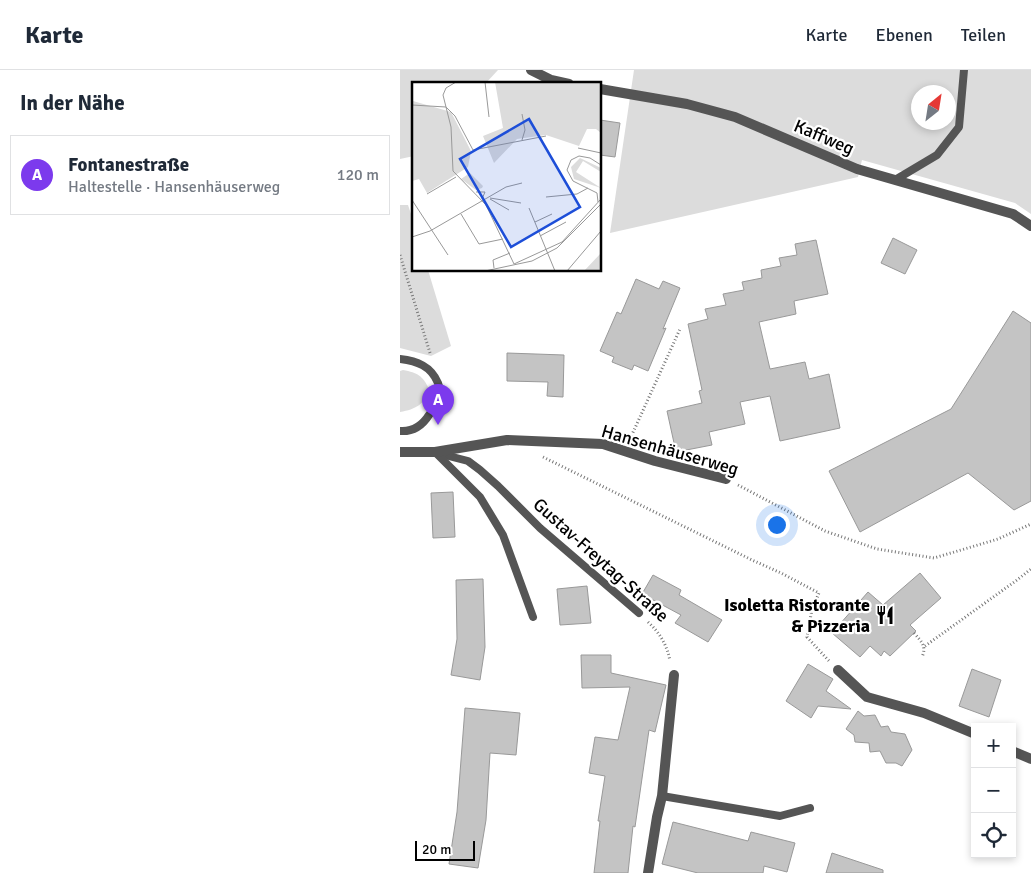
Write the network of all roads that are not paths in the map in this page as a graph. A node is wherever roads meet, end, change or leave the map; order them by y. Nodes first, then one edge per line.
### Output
1 (531, 70) edge
2 (964, 70) edge
3 (560, 82) edge
4 (601, 89) edge
5 (895, 180) junction
6 (1031, 226) edge
7 (400, 359) edge
8 (400, 431) edge
9 (400, 452) edge
10 (435, 452) junction
11 (726, 478) road end
12 (639, 613) road end
13 (533, 617) dead end
14 (838, 670) road end
15 (674, 675) road end
16 (971, 732) edge
17 (1016, 753) edge
18 (1031, 759) edge
19 (662, 796) junction
20 (810, 808) dead end
21 (648, 873) edge

1 - 3 street
2 - 5 lane
4 - 5 street, Kaffweg
5 - 6 street, Kaffweg
7 - 8 lane
9 - 10 street, Hansenhäuserweg
10 - 11 street, Hansenhäuserweg
10 - 12 lane, Gustav-Freytag-Straße
10 - 13 lane
14 - 16 street
15 - 19 street
17 - 18 street
19 - 20 lane
19 - 21 street

